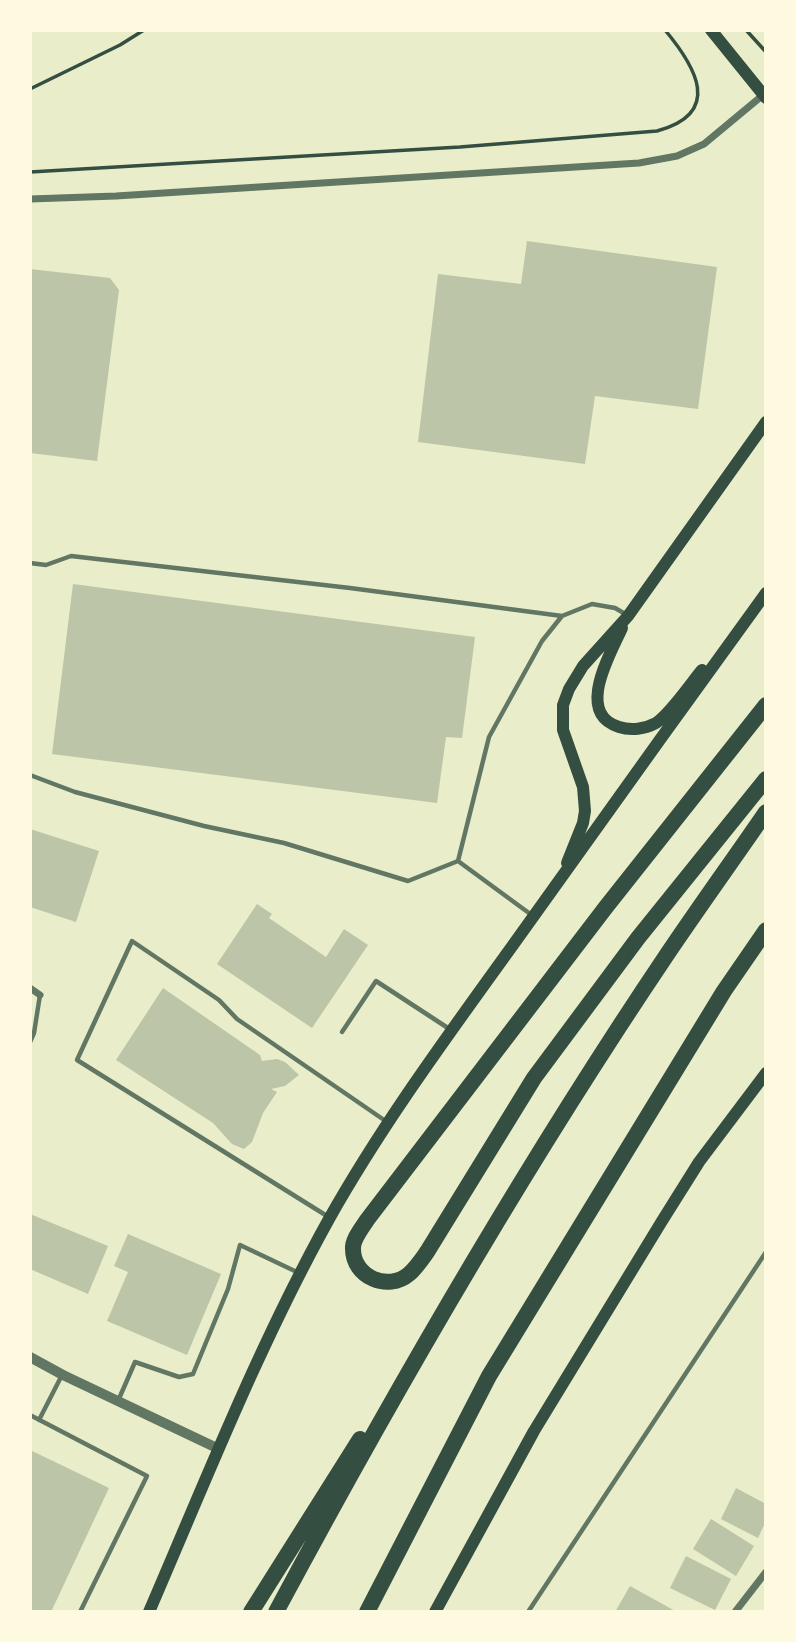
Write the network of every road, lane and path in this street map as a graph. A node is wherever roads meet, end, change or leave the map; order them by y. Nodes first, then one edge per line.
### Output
1 (144, 30) edge
2 (664, 30) edge
3 (711, 30) edge
4 (746, 30) edge
5 (766, 52) edge
6 (30, 89) edge
7 (765, 97) edge
8 (30, 172) edge
9 (30, 199) edge
10 (766, 422) edge
11 (30, 563) edge
12 (763, 598) edge
13 (562, 616) junction
14 (628, 616) junction
15 (766, 705) edge
16 (30, 775) edge
17 (766, 779) edge
18 (766, 812) edge
19 (458, 861) junction
20 (558, 882) junction
21 (534, 916) junction
22 (766, 930) edge
23 (30, 988) edge
24 (40, 995) joint
25 (452, 1031) junction
26 (342, 1032) dead end
27 (30, 1042) edge
28 (766, 1073) edge
29 (388, 1122) junction
30 (330, 1218) junction
31 (766, 1252) edge
32 (300, 1273) junction
33 (433, 1329) junction
34 (30, 1357) edge
35 (62, 1375) junction
36 (118, 1402) junction
37 (30, 1415) edge
38 (39, 1420) junction
39 (219, 1448) junction
40 (766, 1572) edge
41 (80, 1612) edge
42 (149, 1612) edge
43 (251, 1612) edge
44 (276, 1612) edge
45 (367, 1612) edge
46 (435, 1612) edge
47 (528, 1612) edge
48 (735, 1612) edge

1 - 6 path
2 - 8 path
3 - 7 main road
4 - 5 path
7 - 9 street
10 - 14 main road
11 - 13 lane
12 - 14 main road
12 - 20 main road
13 - 14 lane
13 - 19 lane
14 - 20 main road
15 - 17 highway
16 - 19 lane
18 - 33 highway
19 - 21 lane
20 - 21 main road
21 - 25 main road
22 - 45 highway
23 - 24 street
24 - 27 lane
25 - 26 lane
25 - 29 main road
28 - 46 main road
29 - 30 main road
29 - 30 lane
30 - 32 main road
31 - 47 lane
32 - 36 lane
32 - 39 main road
33 - 43 highway
33 - 44 highway
34 - 35 street
35 - 36 street
35 - 38 lane
36 - 39 street
37 - 38 lane
38 - 41 lane
39 - 42 main road
40 - 48 street

